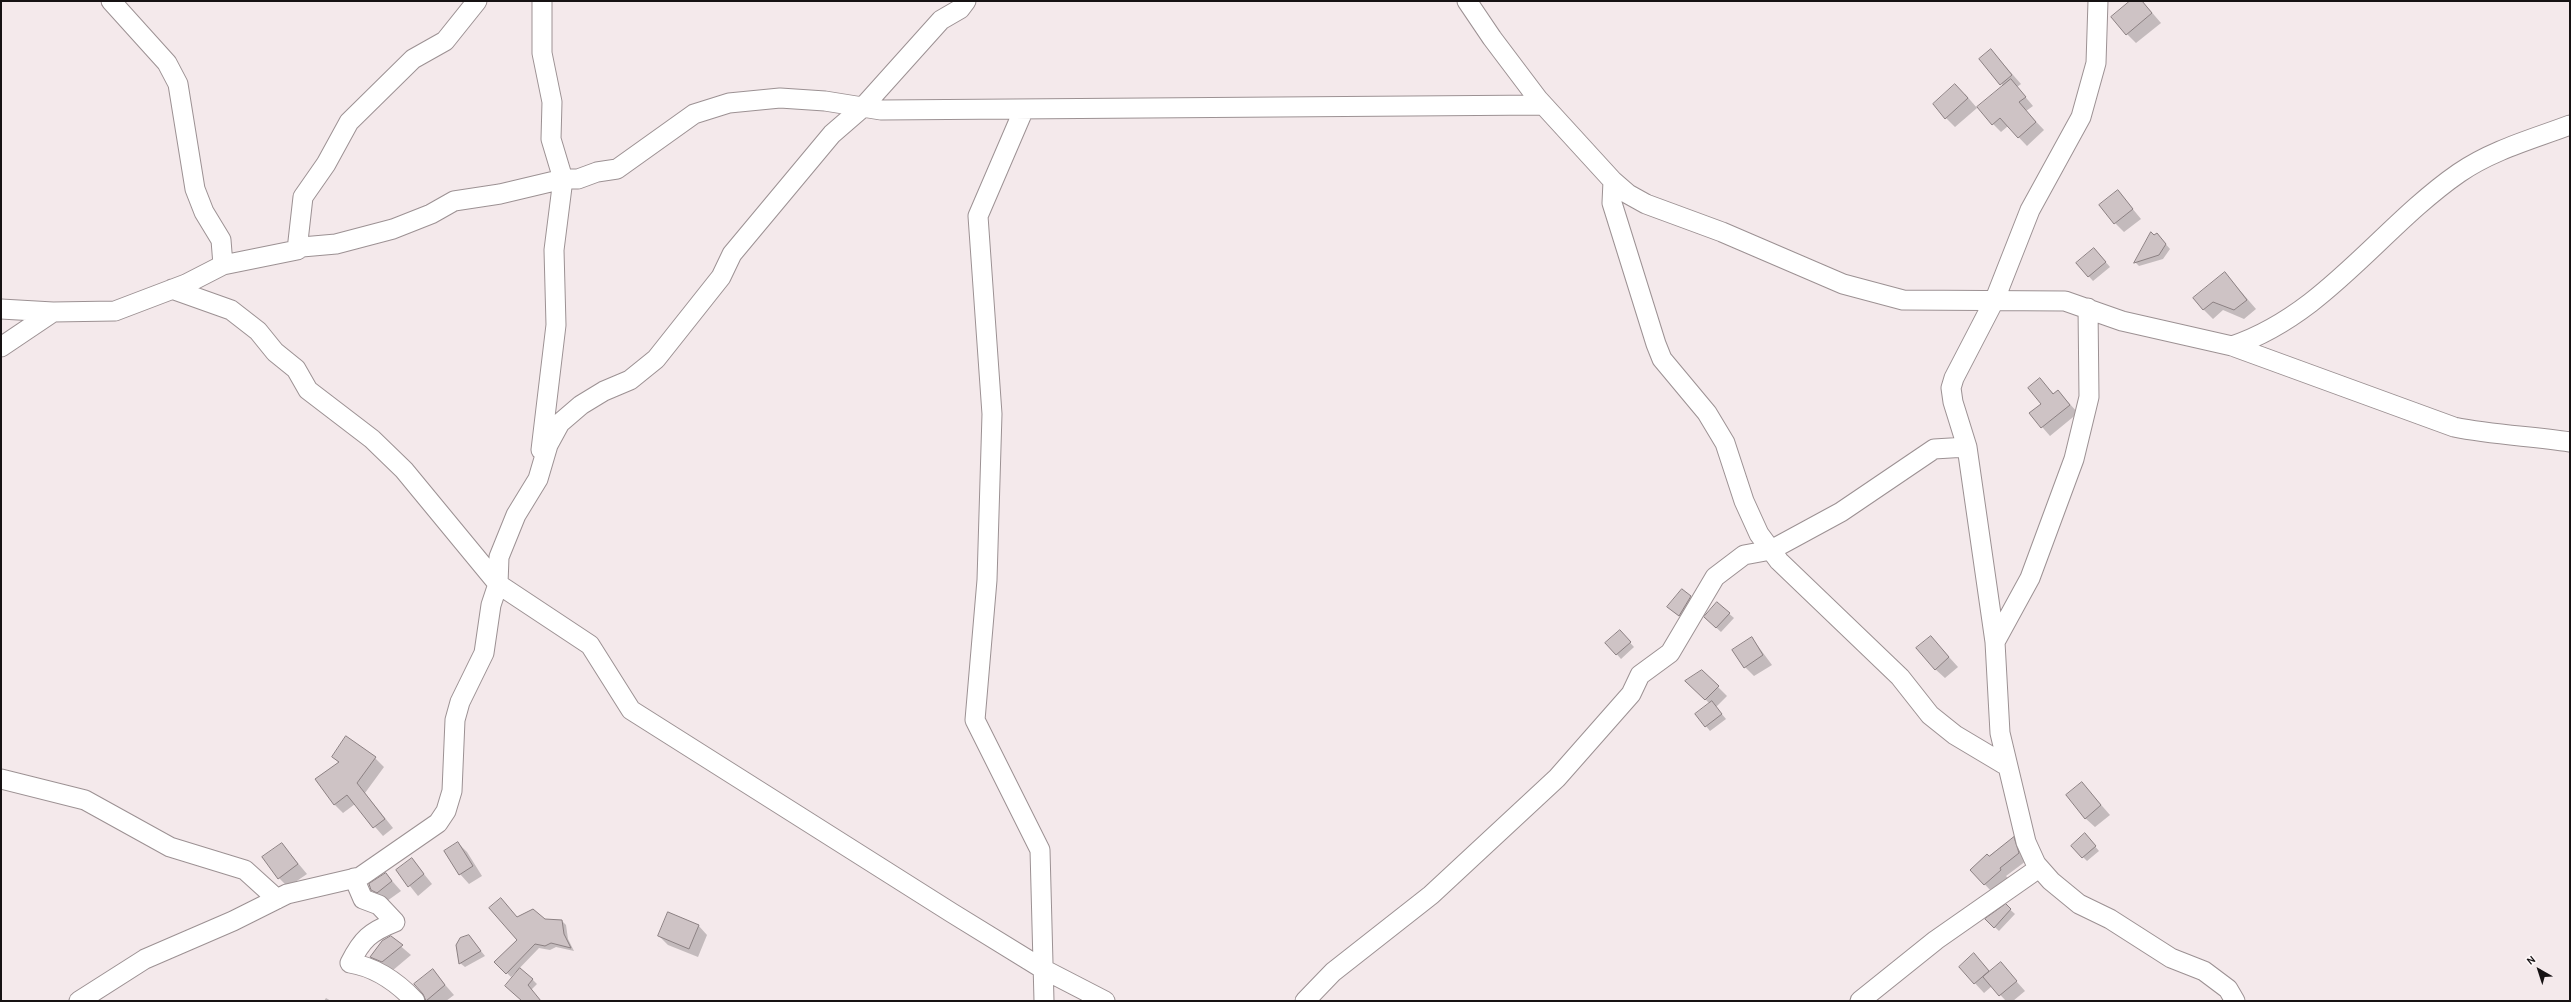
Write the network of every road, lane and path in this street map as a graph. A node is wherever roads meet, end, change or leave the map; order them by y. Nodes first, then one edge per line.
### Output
1 (111, 1) edge
2 (477, 1) edge
3 (542, 1) edge
4 (966, 1) edge
5 (1468, 1) edge
6 (2098, 1) edge
7 (1543, 105) junction
8 (862, 108) junction
9 (1024, 109) junction
10 (2570, 125) edge
11 (563, 179) junction
12 (1613, 181) junction
13 (297, 250) junction
14 (223, 265) junction
15 (172, 289) junction
16 (1995, 299) junction
17 (1, 308) edge
18 (2088, 308) junction
19 (53, 312) junction
20 (2232, 346) junction
21 (1, 347) edge
22 (2570, 442) edge
23 (1967, 447) junction
24 (538, 479) junction
25 (1771, 550) junction
26 (498, 584) junction
27 (1995, 642) junction
28 (2007, 766) junction
29 (1, 779) edge
30 (2039, 868) junction
31 (354, 878) junction
32 (277, 899) junction
33 (1043, 969) junction
34 (79, 1001) edge
35 (415, 1001) edge
36 (1044, 1001) edge
37 (1105, 1001) edge
38 (1304, 1001) edge
39 (1860, 1001) edge
40 (2235, 1001) edge

1 - 14 street
2 - 13 street
3 - 11 street
4 - 8 street
5 - 7 street
6 - 16 street
7 - 9 street
7 - 12 street
8 - 9 street
8 - 11 street
8 - 24 street
9 - 33 street
10 - 20 street
11 - 13 street
11 - 24 street
12 - 16 street
12 - 25 street
13 - 14 street
14 - 15 street
15 - 19 street
15 - 26 street
16 - 18 street
16 - 23 street
17 - 19 street
18 - 20 street
18 - 27 street
19 - 21 street
20 - 22 street
23 - 25 street
23 - 27 street
24 - 26 street
25 - 28 street
25 - 38 street
26 - 31 street
26 - 33 street
27 - 28 street
28 - 30 street
29 - 32 street
30 - 39 street
30 - 40 street
31 - 32 street
31 - 35 street
32 - 34 street
33 - 36 street
33 - 37 street

